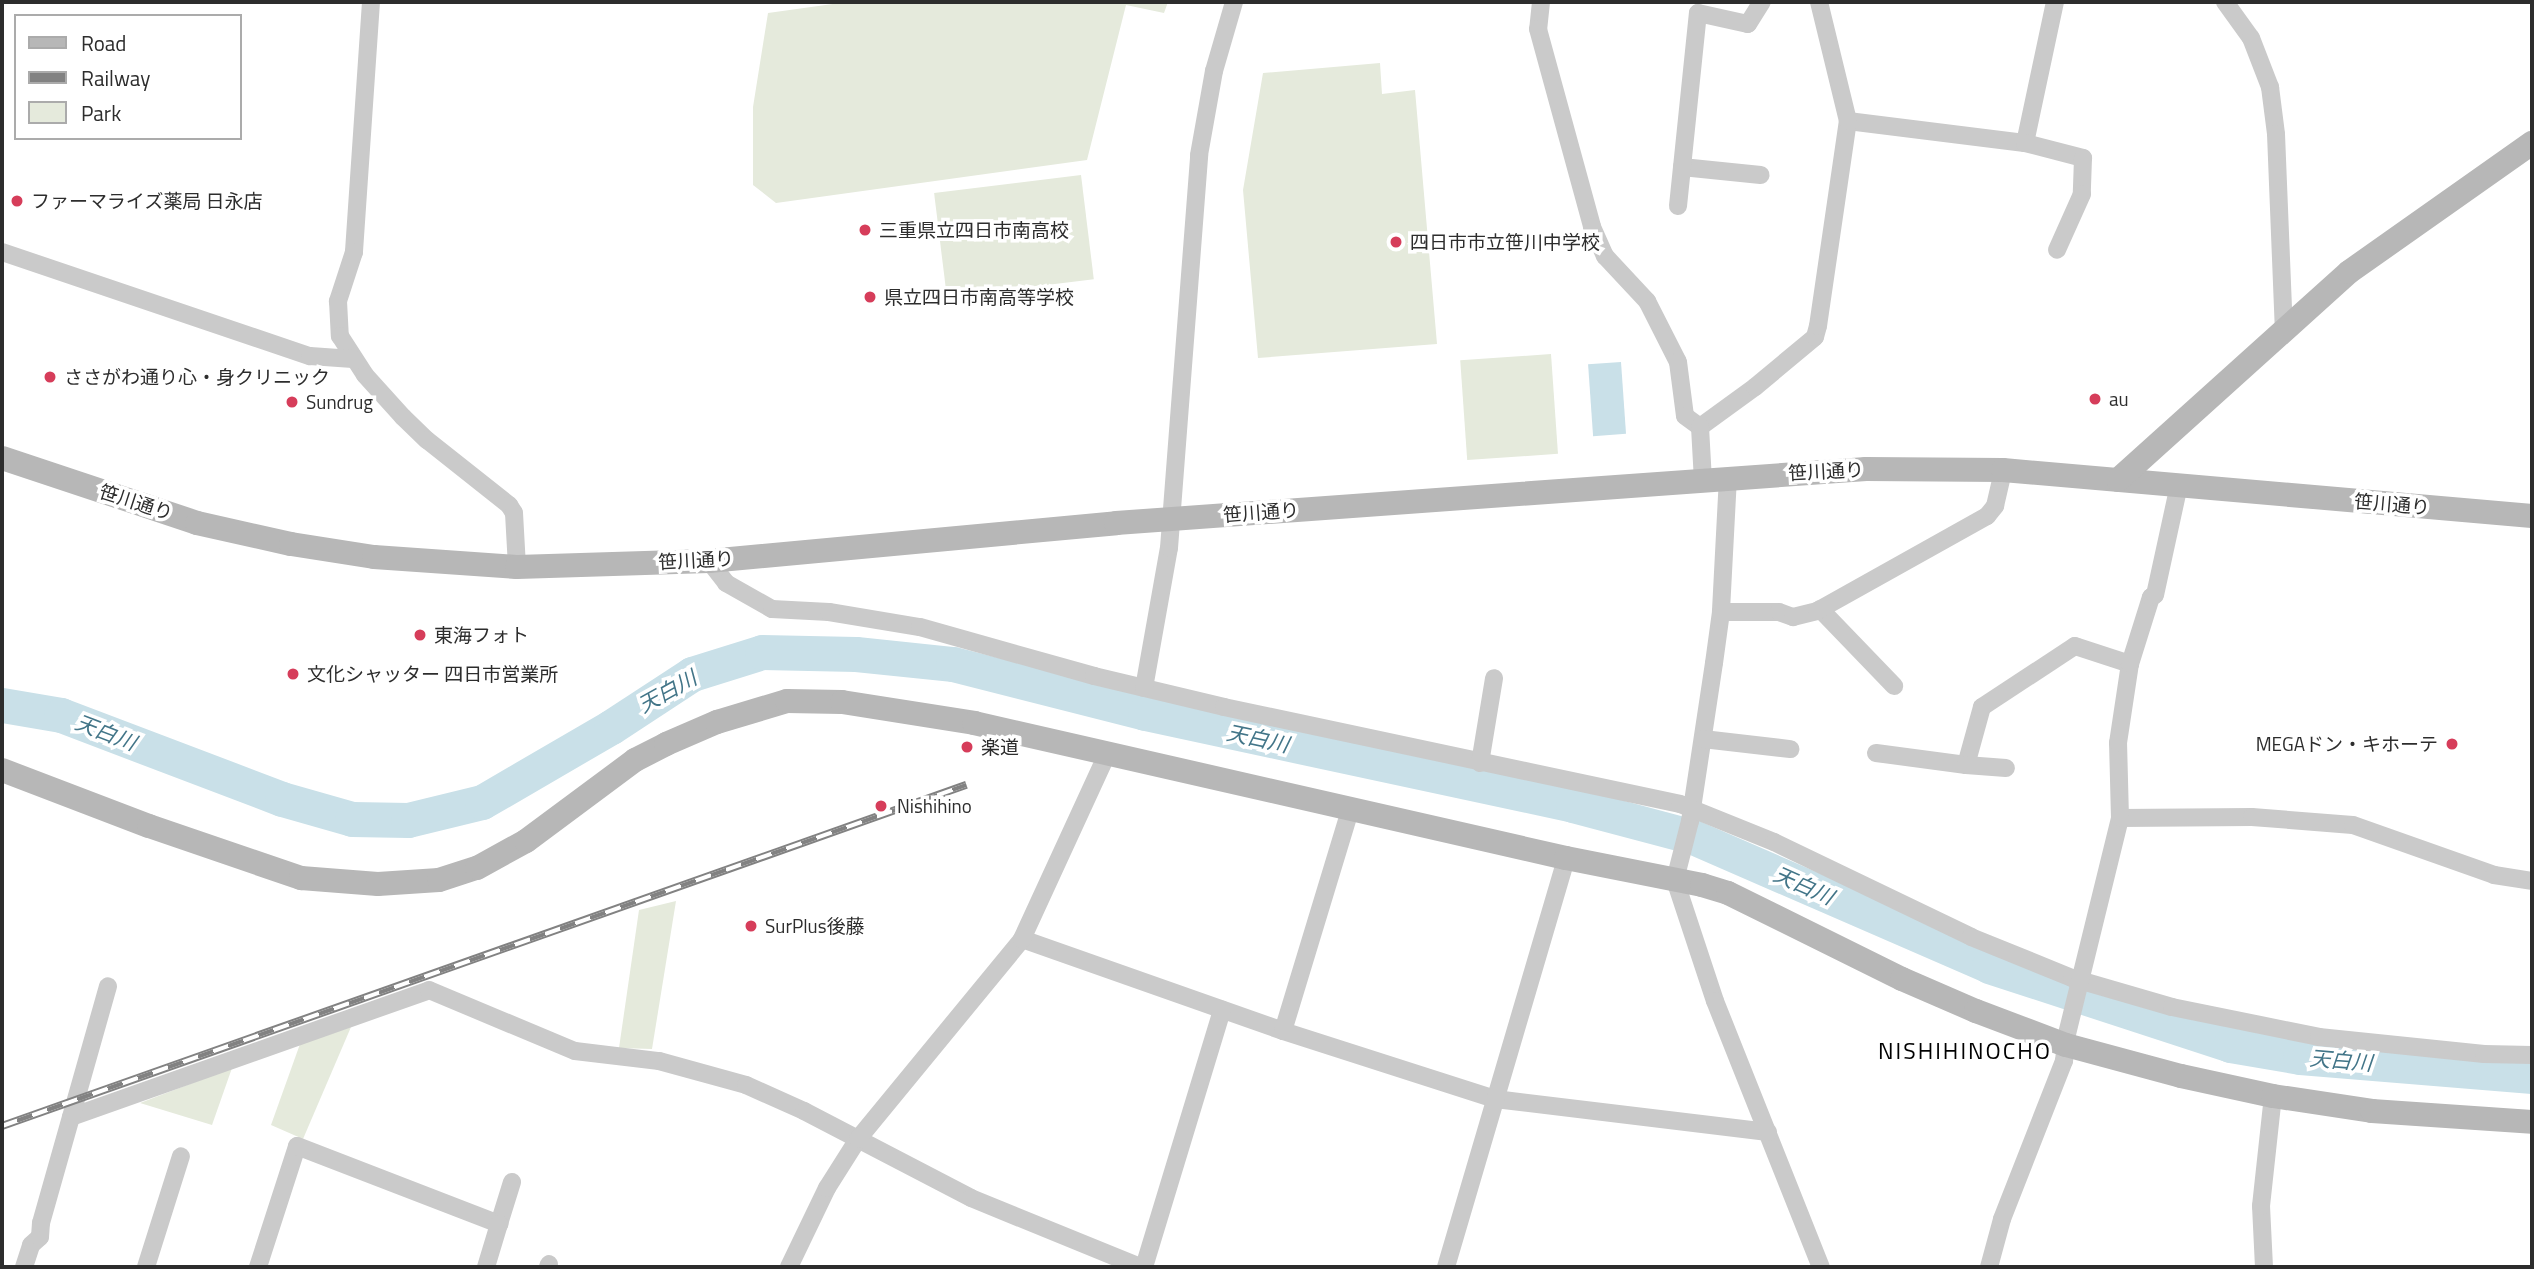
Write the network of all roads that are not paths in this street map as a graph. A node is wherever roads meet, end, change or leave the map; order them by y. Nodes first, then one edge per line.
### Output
1 (371, 2) edge
2 (1234, 2) edge
3 (1541, 2) edge
4 (1762, 2) edge
5 (1819, 2) edge
6 (2055, 2) edge
7 (2225, 2) edge
8 (1698, 7) edge
9 (1849, 121) junction
10 (2025, 143) junction
11 (2532, 143) edge
12 (1682, 167) junction
13 (1761, 175) dead end
14 (1678, 206) dead end
15 (2057, 250) dead end
16 (2, 252) edge
17 (2284, 330) junction
18 (353, 359) junction
19 (1700, 427) junction
20 (2, 458) edge
21 (2003, 470) junction
22 (1728, 477) junction
23 (1703, 480) junction
24 (2118, 480) junction
25 (2179, 485) junction
26 (2532, 516) edge
27 (1169, 519) junction
28 (709, 561) junction
29 (517, 567) junction
30 (1820, 609) junction
31 (1721, 611) junction
32 (2130, 664) junction
33 (1494, 678) dead end
34 (1894, 685) dead end
35 (1144, 688) junction
36 (1703, 738) junction
37 (1790, 749) dead end
38 (1876, 753) dead end
39 (1107, 754) junction
40 (1480, 763) junction
41 (1966, 765) junction
42 (2006, 768) dead end
43 (2, 770) edge
44 (1350, 810) junction
45 (1691, 815) junction
46 (2120, 818) junction
47 (1566, 858) junction
48 (1675, 880) junction
49 (2532, 881) edge
50 (1022, 939) junction
51 (2082, 981) junction
52 (108, 986) dead end
53 (1222, 1010) junction
54 (1283, 1031) junction
55 (2066, 1040) junction
56 (2532, 1055) edge
57 (2273, 1096) junction
58 (1494, 1099) junction
59 (71, 1117) junction
60 (2532, 1122) edge
61 (1768, 1132) junction
62 (858, 1139) junction
63 (181, 1156) dead end
64 (512, 1182) dead end
65 (499, 1224) junction
66 (24, 1267) edge
67 (146, 1267) edge
68 (258, 1267) edge
69 (486, 1267) edge
70 (789, 1267) edge
71 (1142, 1267) edge
72 (1446, 1267) edge
73 (1821, 1267) edge
74 (1989, 1267) edge
75 (2264, 1267) edge

1 - 18 street
2 - 27 street
3 - 19 street
4 - 8 street
5 - 9 street
6 - 10 street
7 - 17 street
8 - 12 street
9 - 10 street
9 - 19 street
10 - 15 street
11 - 17 street
12 - 13 street
12 - 14 street
16 - 18 street
17 - 24 street
18 - 29 street
19 - 23 street
20 - 29 street, 笹川通り
21 - 22 street, 笹川通り
21 - 24 street, 笹川通り
21 - 30 street
22 - 23 street, 笹川通り
22 - 31 street
23 - 27 street, 笹川通り
24 - 25 street, 笹川通り
25 - 26 street, 笹川通り
25 - 32 street
27 - 28 street, 笹川通り
27 - 35 street
28 - 29 street, 笹川通り
28 - 35 street
30 - 31 street
30 - 34 street
31 - 36 street
32 - 41 street
32 - 46 street
33 - 40 street
35 - 40 street
36 - 37 street
36 - 45 street
38 - 41 street
39 - 43 street
39 - 44 street
39 - 50 street
40 - 45 street
41 - 42 street
44 - 47 street
44 - 54 street
45 - 48 street
45 - 51 street
46 - 49 street
46 - 51 street
47 - 48 street
47 - 58 street
48 - 55 street
48 - 61 street
50 - 53 street
50 - 62 street
51 - 55 street
51 - 56 street
52 - 59 street
53 - 54 street
53 - 71 street
54 - 58 street
55 - 57 street
55 - 74 street
57 - 60 street
57 - 75 street
58 - 61 street
58 - 72 street
59 - 62 street
59 - 66 street
61 - 73 street
62 - 70 street
62 - 71 street
63 - 67 street
64 - 65 street
65 - 68 street
65 - 69 street

